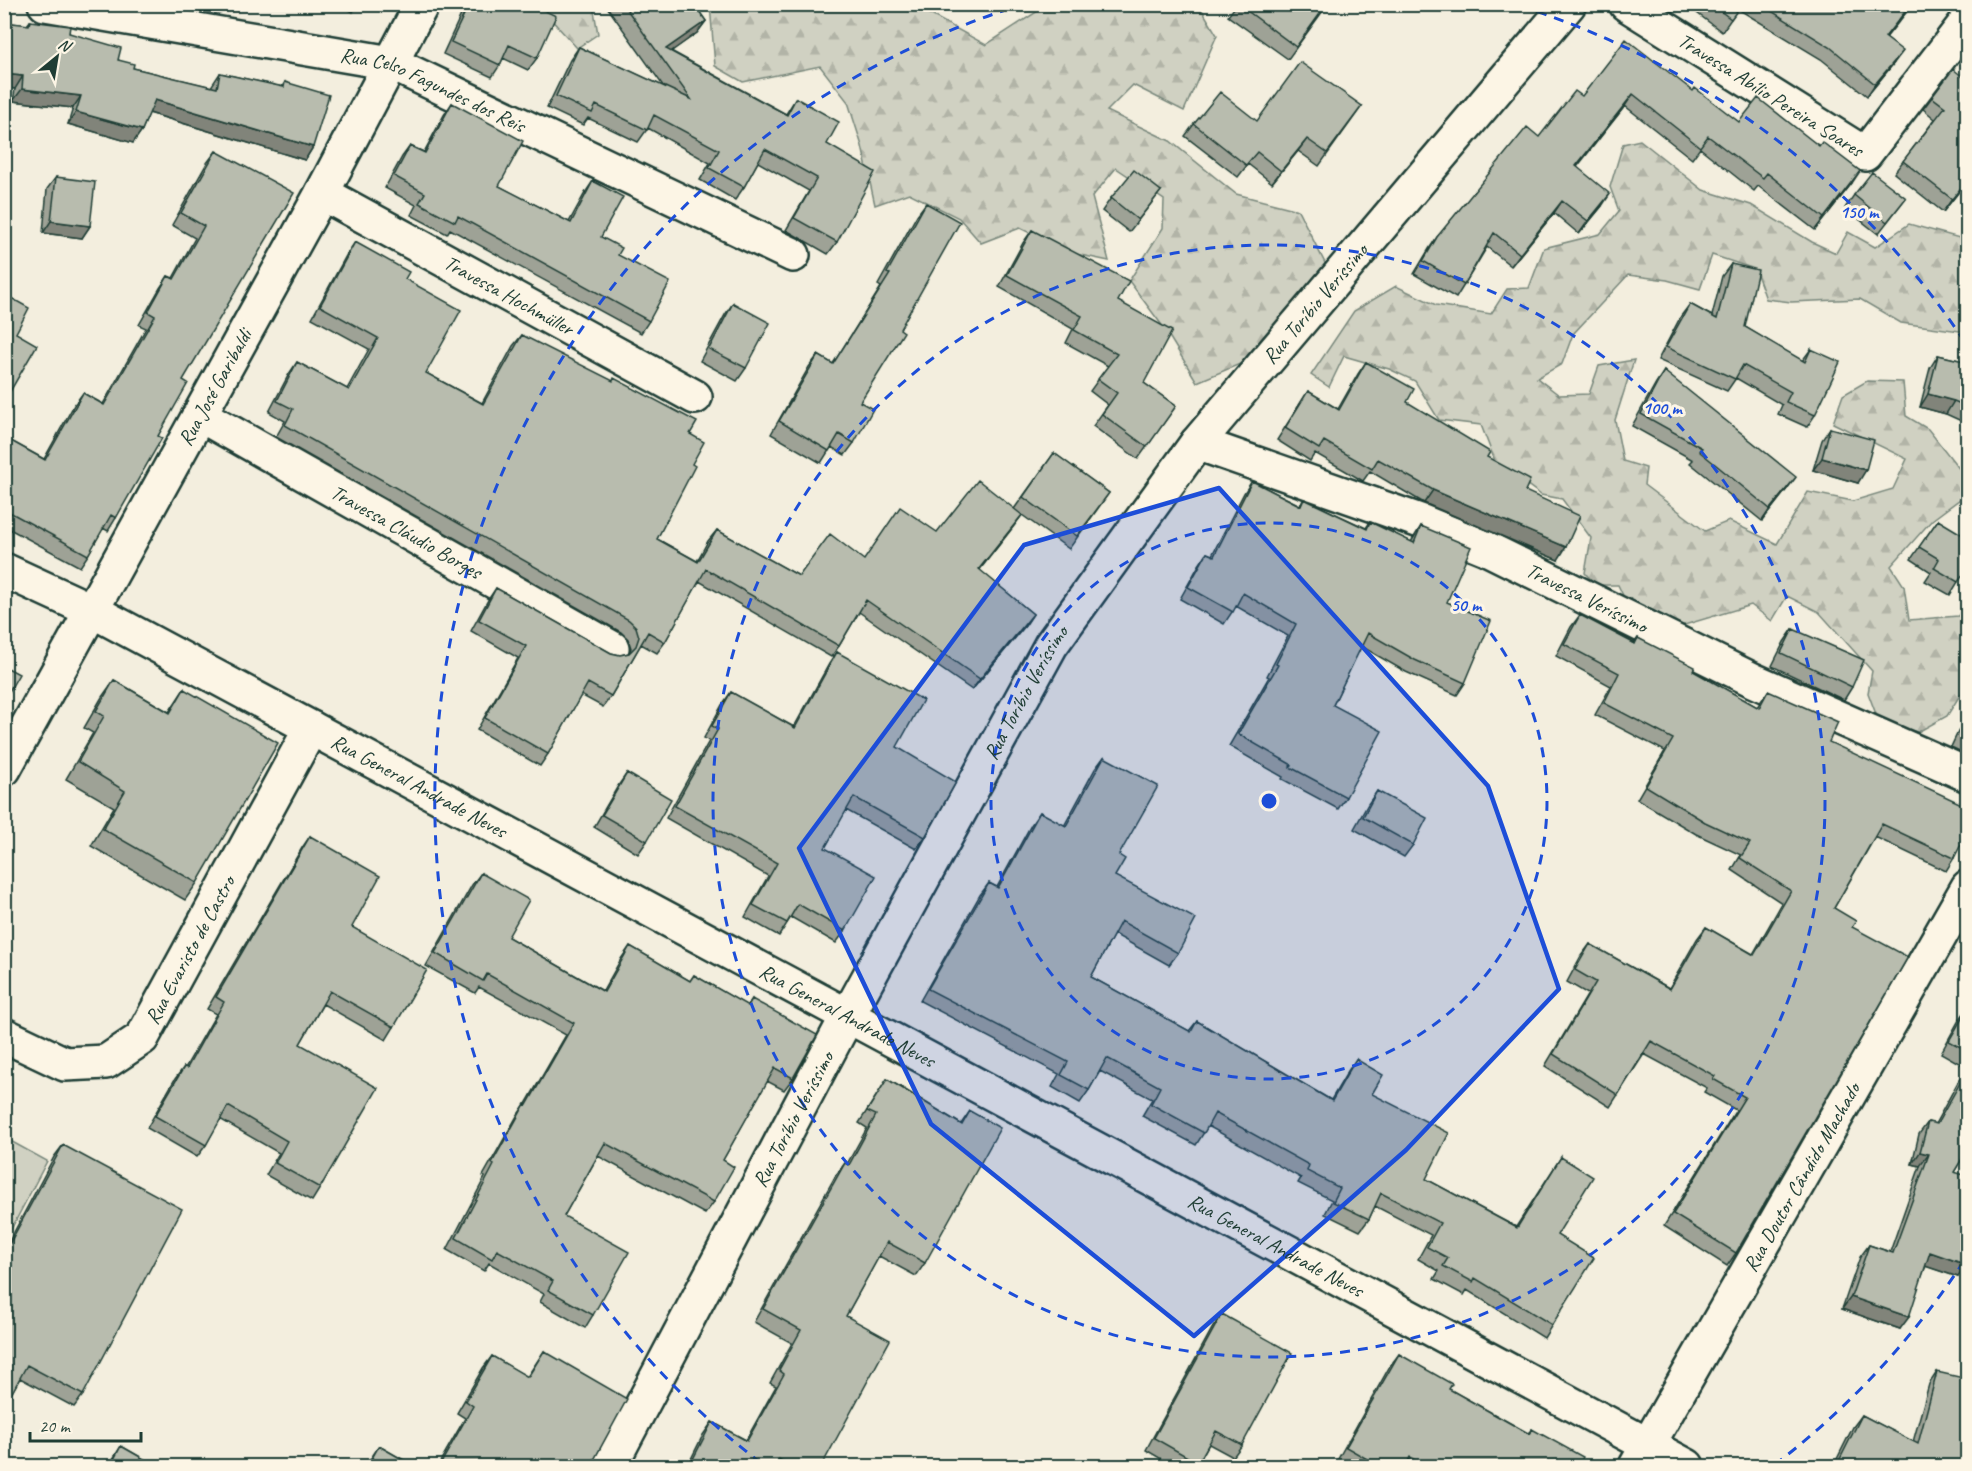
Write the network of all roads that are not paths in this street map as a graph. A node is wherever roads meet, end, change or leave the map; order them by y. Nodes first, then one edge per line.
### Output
1 (45, 4) edge
2 (422, 4) edge
3 (1626, 4) edge
4 (1567, 5) edge
5 (1968, 20) edge
6 (391, 63) junction
7 (322, 193) junction
8 (793, 255) dead end
9 (695, 397) dead end
10 (200, 415) junction
11 (1197, 443) junction
12 (4, 570) edge
13 (93, 611) junction
14 (612, 648) dead end
15 (311, 728) junction
16 (4, 769) edge
17 (1968, 776) edge
18 (1968, 886) edge
19 (847, 1017) junction
20 (4, 1035) edge
21 (1641, 1456) edge
22 (610, 1467) edge
23 (1687, 1467) edge

1 - 6 street, Rua Celso Fagundes dos Reis
2 - 6 street, Rua José Garibaldi
3 - 5 street, Travessa Abílio Pereira Soares
4 - 11 street, Rua Toríbio Veríssimo
6 - 7 street, Rua José Garibaldi
6 - 8 street, Rua Celso Fagundes dos Reis
7 - 9 street, Travessa Hochmüller
7 - 10 street, Rua José Garibaldi
10 - 13 street, Rua José Garibaldi
10 - 14 street, Travessa Cláudio Borges
11 - 17 street, Travessa Veríssimo
11 - 19 street, Rua Toríbio Veríssimo
12 - 13 street, Rua General Andrade Neves
13 - 15 street, Rua General Andrade Neves
13 - 16 street, Rua José Garibaldi
15 - 19 street, Rua General Andrade Neves
15 - 20 street, Rua Evaristo de Castro
18 - 21 street, Rua Doutor Cândido Machado
19 - 21 street, Rua General Andrade Neves
19 - 22 street, Rua Toríbio Veríssimo
21 - 23 street, Rua General Andrade Neves

